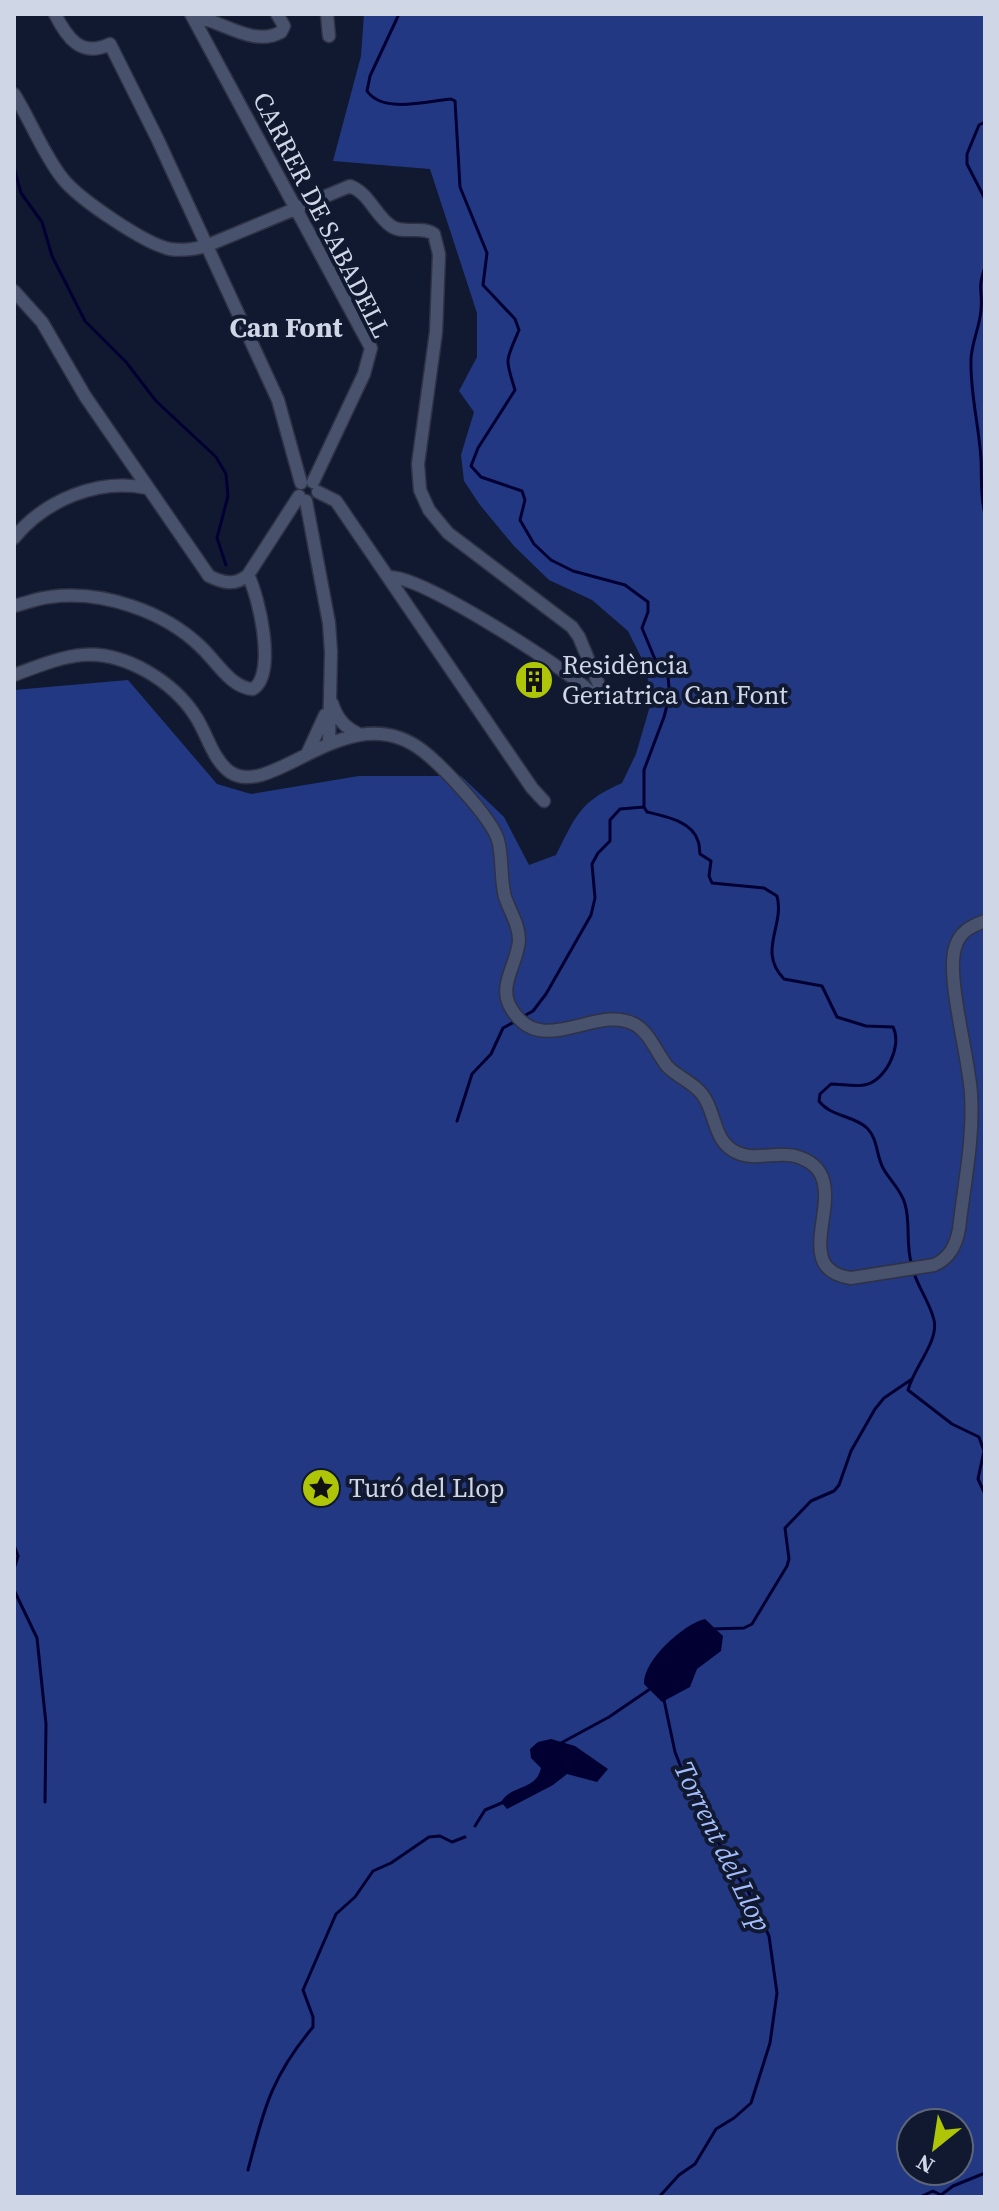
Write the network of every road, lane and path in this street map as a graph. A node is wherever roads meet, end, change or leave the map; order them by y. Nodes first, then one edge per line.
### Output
1 (55, 14) edge
2 (327, 14) edge
3 (192, 15) edge
4 (279, 15) edge
5 (329, 36) dead end
6 (14, 94) edge
7 (297, 209) junction
8 (206, 246) junction
9 (14, 291) edge
10 (147, 488) junction
11 (307, 491) junction
12 (14, 538) edge
13 (248, 575) junction
14 (388, 577) junction
15 (14, 606) edge
16 (14, 675) edge
17 (330, 696) junction
18 (357, 733) junction
19 (329, 743) junction
20 (307, 754) junction
21 (544, 801) dead end
22 (985, 921) edge

1 - 8 street
2 - 5 street
3 - 4 street
3 - 7 street, CARRER DE SABADELL
6 - 8 street
7 - 8 street
7 - 11 street, CARRER DE SABADELL
7 - 14 street
8 - 11 street
9 - 10 street
10 - 12 street
10 - 13 street
11 - 13 street
11 - 14 street
11 - 17 street
13 - 15 street
14 - 21 street
16 - 20 street
17 - 18 street
17 - 19 street
17 - 20 street
18 - 19 street
18 - 22 street
19 - 20 street

